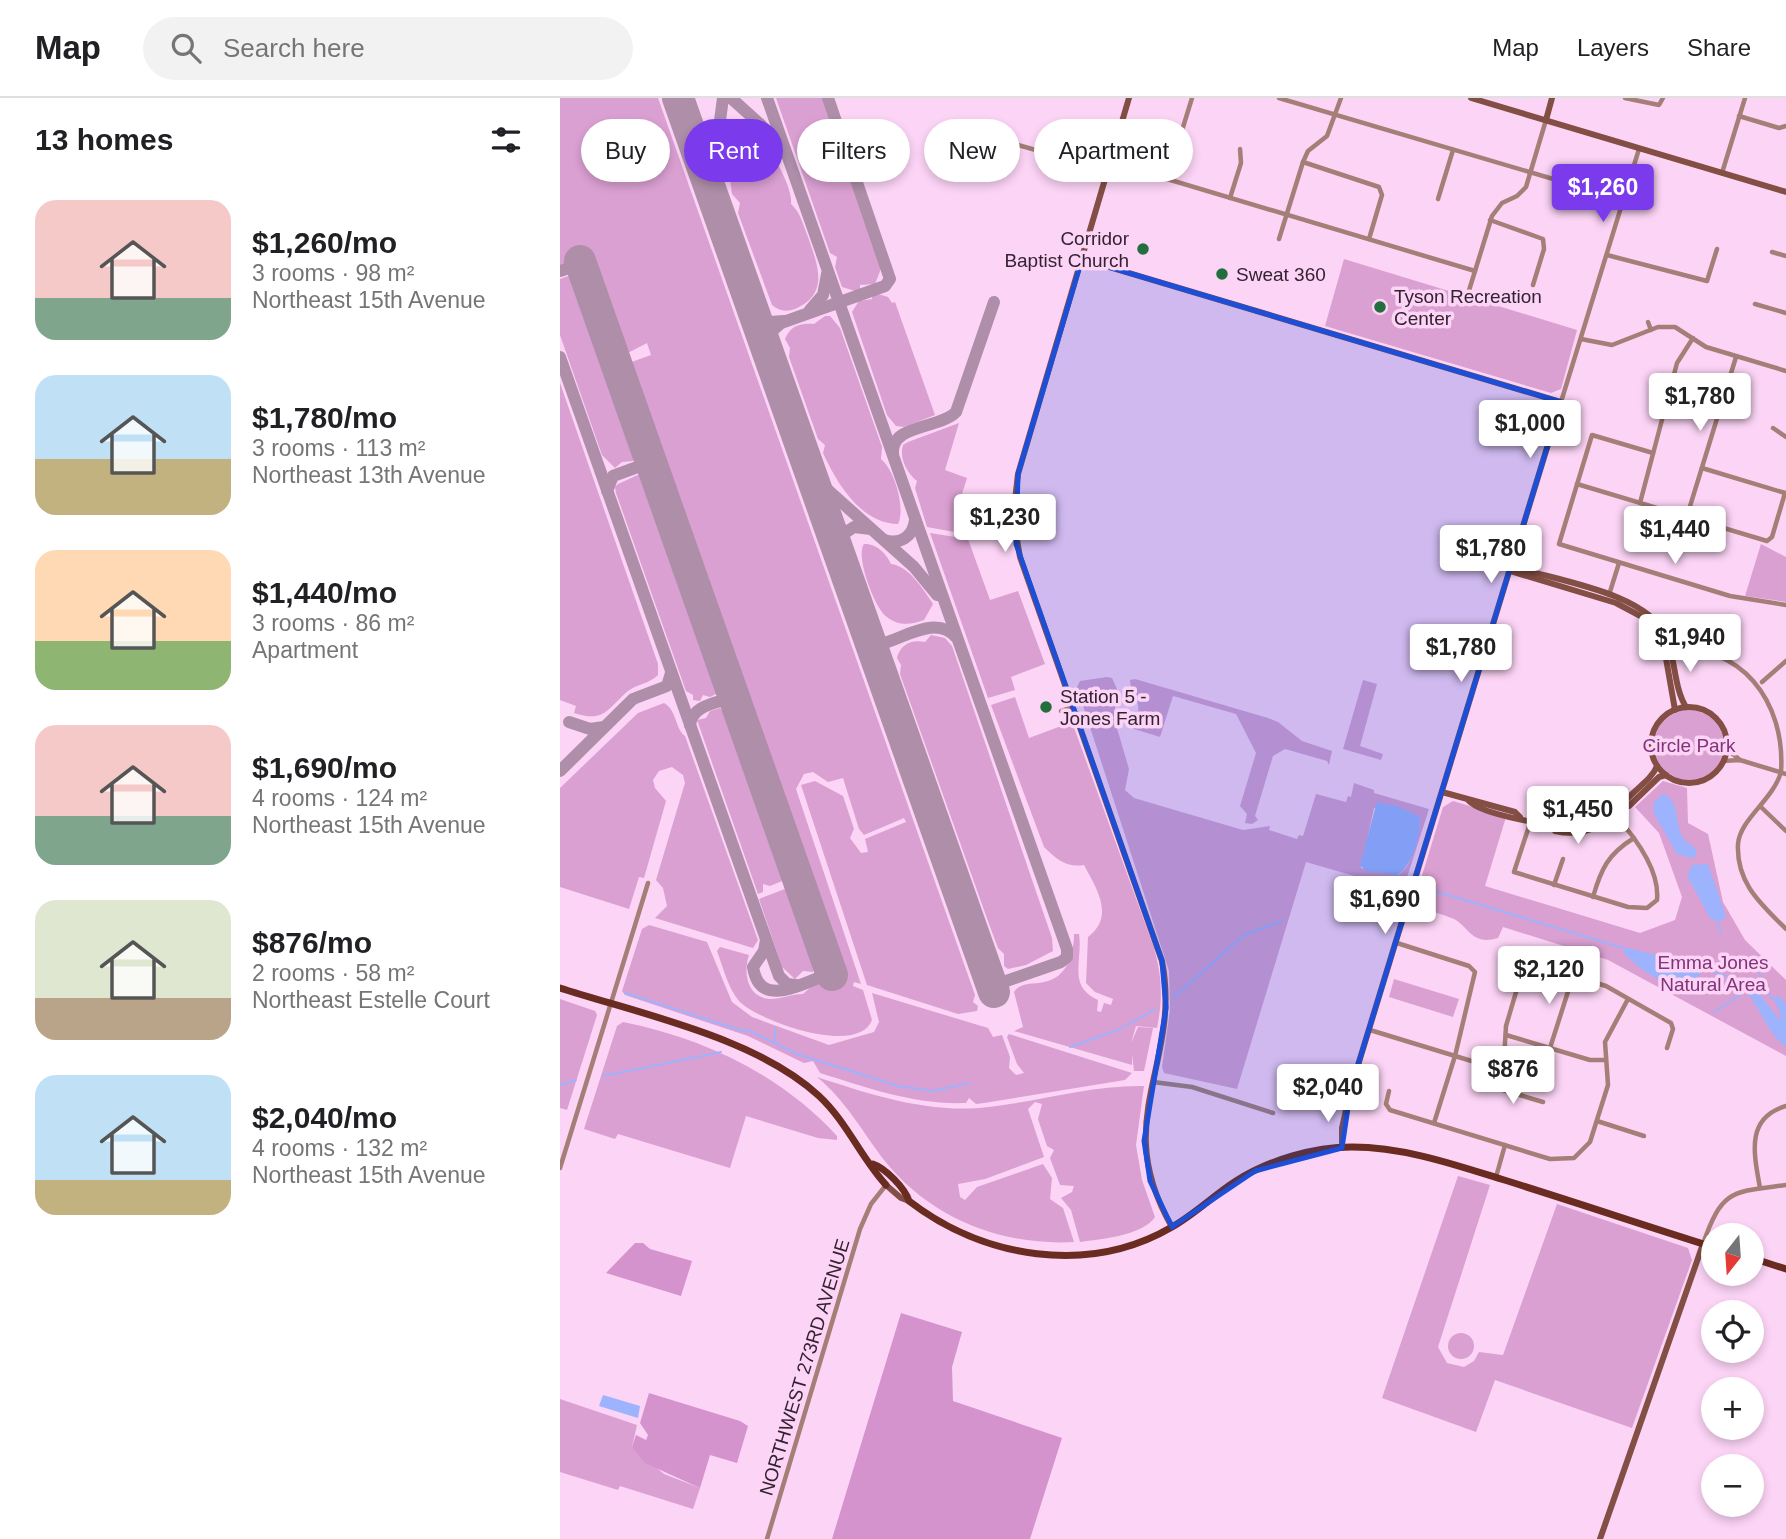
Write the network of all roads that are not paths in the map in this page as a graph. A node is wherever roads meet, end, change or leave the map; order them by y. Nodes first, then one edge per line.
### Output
1 (1129, 98) edge
2 (1192, 98) edge
3 (1279, 98) edge
4 (1340, 98) edge
5 (1471, 98) edge
6 (1552, 98) edge
7 (1626, 98) edge
8 (1663, 98) edge
9 (1745, 98) edge
10 (1335, 115) junction
11 (1739, 116) junction
12 (1123, 119) edge
13 (1186, 119) edge
14 (1546, 120) junction
15 (1786, 126) edge
16 (1240, 149) dead end
17 (1639, 149) junction
18 (1453, 150) junction
19 (1303, 162) junction
20 (1530, 173) junction
21 (1722, 173) junction
22 (1104, 182) edge
23 (1177, 182) edge
24 (1786, 192) edge
25 (1230, 198) junction
26 (1438, 199) dead end
27 (1624, 200) junction
28 (1287, 215) junction
29 (1490, 220) junction
30 (1279, 239) dead end
31 (1369, 239) junction
32 (1717, 249) dead end
33 (1772, 252) dead end
34 (1607, 255) junction
35 (1786, 256) edge
36 (1082, 259) junction
37 (1475, 271) junction
38 (1533, 285) dead end
39 (1467, 297) dead end
40 (1755, 304) dead end
41 (1786, 313) edge
42 (1648, 322) dead end
43 (1651, 330) junction
44 (1581, 338) junction
45 (1693, 338) junction
46 (1736, 357) junction
47 (1786, 371) edge
48 (1562, 402) junction
49 (1773, 428) dead end
50 (1786, 437) edge
51 (1653, 453) junction
52 (1702, 468) junction
53 (1577, 484) junction
54 (1785, 494) edge
55 (1640, 503) junction
56 (1687, 516) junction
57 (1619, 563) junction
58 (1511, 568) junction
59 (1609, 595) junction
60 (1786, 605) edge
61 (1668, 651) junction
62 (1786, 661) edge
63 (1762, 682) junction
64 (1072, 707) junction
65 (1686, 707) junction
66 (1675, 710) junction
67 (1061, 711) dead end
68 (1727, 750) junction
69 (1740, 760) junction
70 (1723, 761) junction
71 (1657, 766) junction
72 (1784, 773) edge
73 (1666, 775) junction
74 (1442, 792) junction
75 (1623, 807) junction
76 (1762, 808) junction
77 (1615, 815) junction
78 (1531, 820) junction
79 (1786, 831) edge
80 (1634, 838) junction
81 (1563, 859) dead end
82 (648, 883) dead end
83 (1555, 885) junction
84 (1593, 897) junction
85 (1786, 929) edge
86 (1397, 943) junction
87 (1520, 962) dead end
88 (560, 988) edge
89 (1628, 999) junction
90 (611, 1004) junction
91 (1370, 1030) junction
92 (1506, 1035) junction
93 (1550, 1048) junction
94 (1667, 1048) dead end
95 (1455, 1056) junction
96 (1606, 1060) junction
97 (1501, 1070) junction
98 (1152, 1082) junction
99 (1389, 1091) dead end
100 (1543, 1102) dead end
101 (1786, 1106) edge
102 (1273, 1113) dead end
103 (1597, 1121) junction
104 (1434, 1123) junction
105 (1644, 1136) dead end
106 (1505, 1145) junction
107 (1342, 1148) junction
108 (873, 1164) junction
109 (560, 1168) edge
110 (1495, 1177) junction
111 (886, 1185) junction
112 (1786, 1185) edge
113 (1760, 1188) junction
114 (909, 1201) junction
115 (1710, 1223) edge
116 (1172, 1227) junction
117 (1701, 1243) edge
118 (1701, 1250) edge
119 (1764, 1262) edge
120 (1786, 1269) edge
121 (767, 1539) edge
122 (1600, 1539) edge

1 - 12 street
2 - 13 street
3 - 10 street
4 - 10 street
5 - 14 street
6 - 14 street
7 - 8 street
9 - 11 street
10 - 18 street
10 - 19 street
11 - 15 street
11 - 21 street
14 - 17 street
14 - 20 street
16 - 25 street
17 - 21 street
17 - 27 street
18 - 20 street
18 - 26 street
19 - 28 street
19 - 31 street
20 - 27 street
20 - 29 street
21 - 24 street
22 - 36 street
23 - 25 street
25 - 28 street
27 - 34 street
28 - 30 street
28 - 31 street
29 - 37 street
29 - 38 street
31 - 37 street
32 - 34 street
33 - 35 street
34 - 44 street
36 - 48 street
36 - 64 street
37 - 39 street
40 - 41 street
42 - 43 street
43 - 44 street
43 - 45 street
44 - 48 street
45 - 46 street
45 - 51 street
46 - 47 street
46 - 52 street
48 - 58 street
49 - 50 street
51 - 53 street
51 - 55 street
52 - 54 street
52 - 56 street
53 - 55 street
53 - 57 street
54 - 56 street
55 - 56 street
57 - 59 street
57 - 60 street
58 - 59 street
58 - 61 street
58 - 74 street
59 - 61 street
61 - 63 street
61 - 65 street
61 - 66 street
62 - 63 street
63 - 72 street
64 - 67 street
64 - 98 street
65 - 66 street
65 - 68 street
66 - 71 street
68 - 69 street
68 - 70 street
69 - 70 street
69 - 72 street
70 - 73 street
71 - 73 street
71 - 75 street
72 - 76 street
73 - 75 street
74 - 78 street
74 - 86 street
75 - 77 street
76 - 79 street
76 - 85 street
77 - 78 street
77 - 80 street
78 - 83 street
80 - 84 street
80 - 84 street
81 - 83 street
82 - 90 street
83 - 84 street
86 - 91 street
86 - 95 street
87 - 92 street
88 - 90 main road
89 - 93 street
89 - 94 street
89 - 96 street
90 - 108 main road
90 - 109 street
91 - 95 street
91 - 107 street
92 - 93 street
92 - 97 street
93 - 96 street
95 - 97 street
95 - 104 street
96 - 103 street
97 - 100 street
98 - 102 street
98 - 116 street
99 - 104 street
101 - 113 street
103 - 105 street
103 - 106 street
104 - 106 street
106 - 110 street
107 - 110 main road
107 - 116 main road
108 - 111 main road
108 - 114 main road
110 - 117 main road
111 - 114 street
111 - 121 street, NORTHWEST 273RD AVENUE
112 - 113 street
113 - 115 street
114 - 116 main road
118 - 122 street
119 - 120 main road

